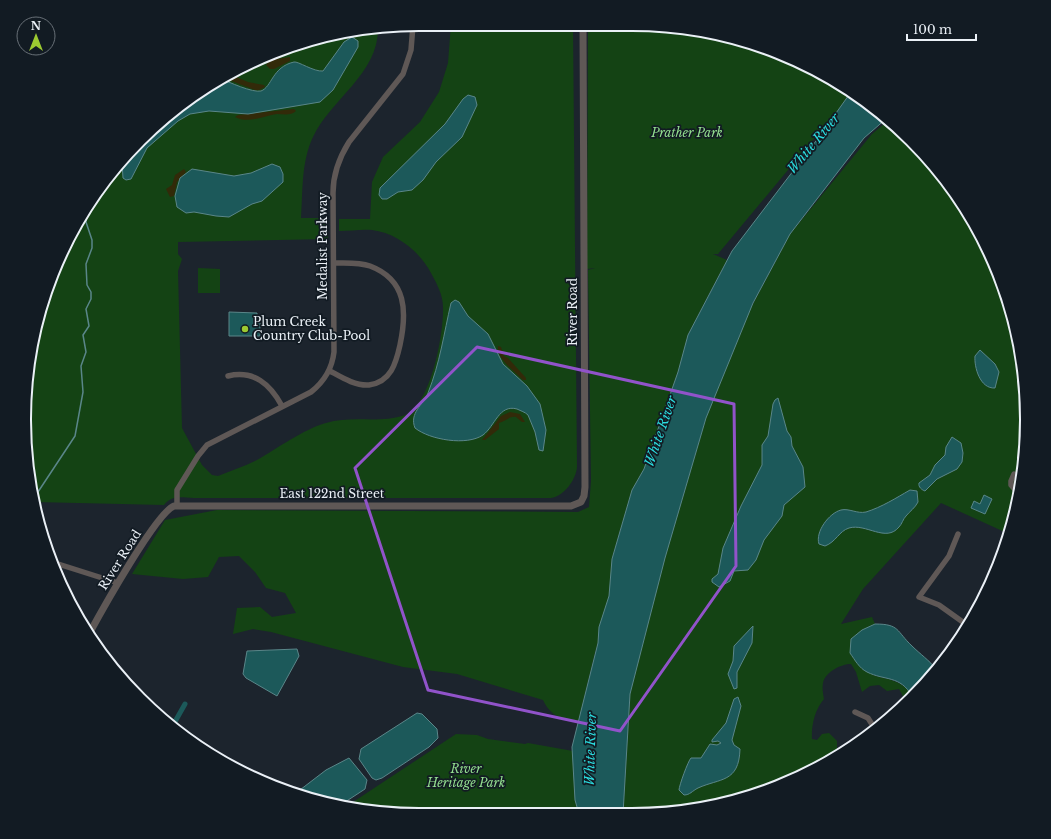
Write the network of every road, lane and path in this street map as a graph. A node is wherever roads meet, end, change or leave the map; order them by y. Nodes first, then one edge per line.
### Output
1 (412, 31) edge
2 (583, 31) edge
3 (334, 263) junction
4 (330, 371) junction
5 (228, 376) dead end
6 (282, 406) junction
7 (1014, 474) dead end
8 (1014, 489) edge
9 (177, 505) junction
10 (487, 506) joint
11 (958, 534) dead end
12 (60, 564) edge
13 (118, 583) junction
14 (963, 622) edge
15 (92, 629) edge
16 (855, 712) dead end
17 (872, 725) edge

1 - 3 street, Medalist Parkway
2 - 10 street, River Road
3 - 4 street, Medalist Parkway
3 - 4 street
4 - 6 street, Medalist Parkway
5 - 6 street
6 - 9 street, Medalist Parkway
7 - 8 street
9 - 10 street, East 122nd Street
9 - 13 street, River Road
11 - 14 street
12 - 13 street
13 - 15 street, River Road
16 - 17 street

